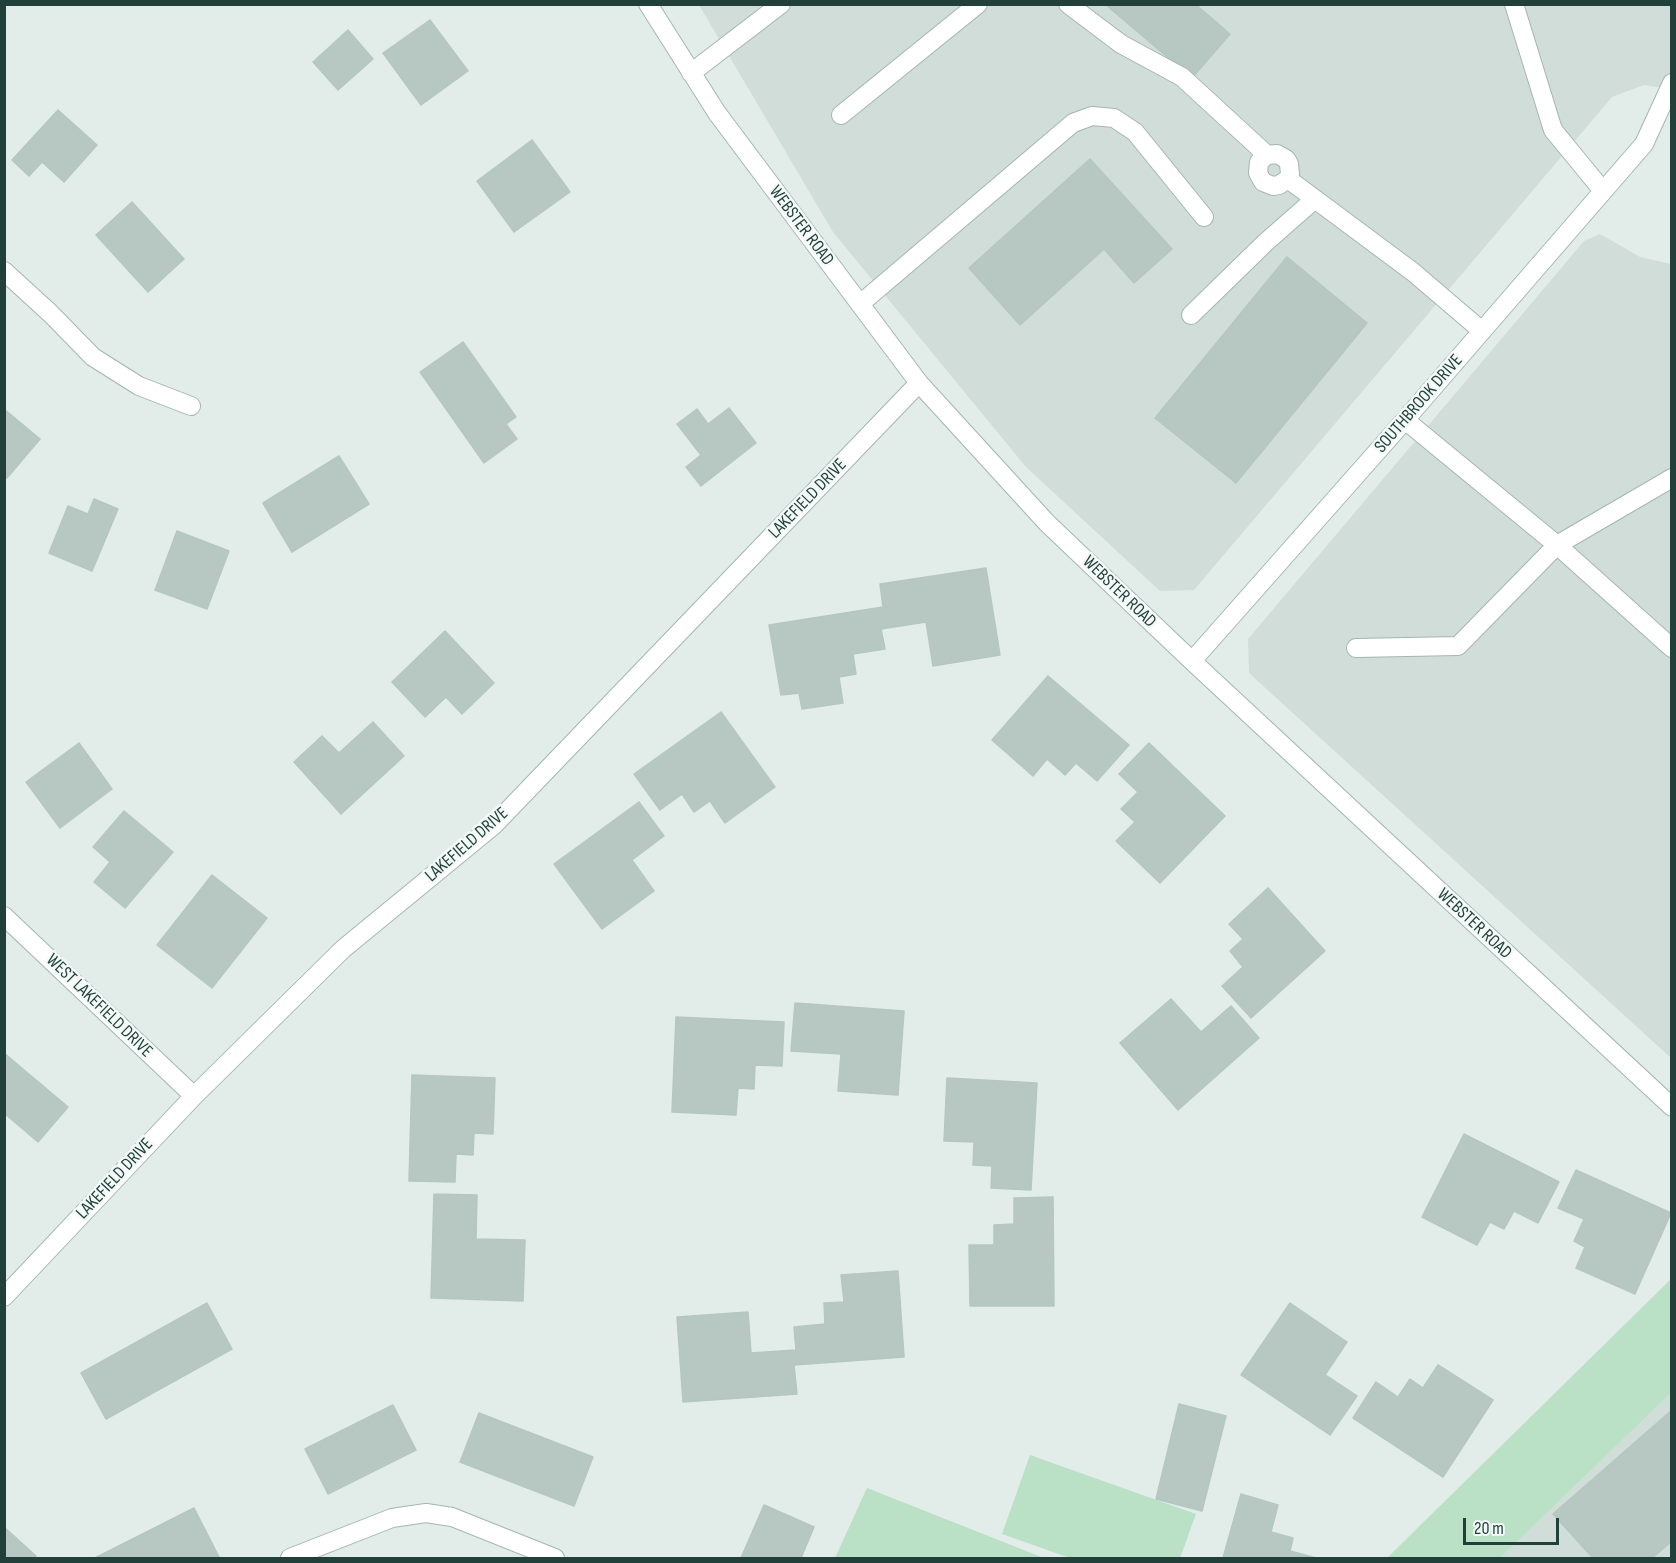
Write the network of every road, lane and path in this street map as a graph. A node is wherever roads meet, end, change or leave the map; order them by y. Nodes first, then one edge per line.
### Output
1 (648, 4) edge
2 (781, 4) edge
3 (978, 4) edge
4 (1068, 4) edge
5 (1514, 4) edge
6 (691, 73) junction
7 (1671, 83) edge
8 (841, 115) dead end
9 (1267, 155) junction
10 (1288, 179) junction
11 (1603, 191) junction
12 (1315, 199) junction
13 (1204, 217) dead end
14 (4, 271) edge
15 (860, 304) junction
16 (1191, 315) dead end
17 (1482, 331) junction
18 (920, 383) junction
19 (191, 406) dead end
20 (1405, 420) junction
21 (1671, 478) edge
22 (1557, 545) junction
23 (1356, 648) dead end
24 (1671, 648) edge
25 (1192, 662) junction
26 (4, 916) edge
27 (194, 1096) junction
28 (1671, 1107) edge
29 (4, 1297) edge
30 (290, 1558) edge
31 (555, 1558) edge

1 - 6 street, WEBSTER ROAD
2 - 6 street
3 - 8 street
4 - 9 street
5 - 11 street
6 - 15 street, WEBSTER ROAD
7 - 11 street, SOUTHBROOK DRIVE
9 - 10 street
9 - 10 street
10 - 12 street
11 - 17 street, SOUTHBROOK DRIVE
12 - 16 street
12 - 17 street
13 - 15 street
14 - 19 street
15 - 18 street, WEBSTER ROAD
17 - 20 street, SOUTHBROOK DRIVE
18 - 25 street, WEBSTER ROAD
18 - 27 street, LAKEFIELD DRIVE
20 - 22 street
20 - 25 street, SOUTHBROOK DRIVE
21 - 22 street
22 - 23 street
22 - 24 street
25 - 28 street, WEBSTER ROAD
26 - 27 street, WEST LAKEFIELD DRIVE
27 - 29 street, LAKEFIELD DRIVE
30 - 31 street

